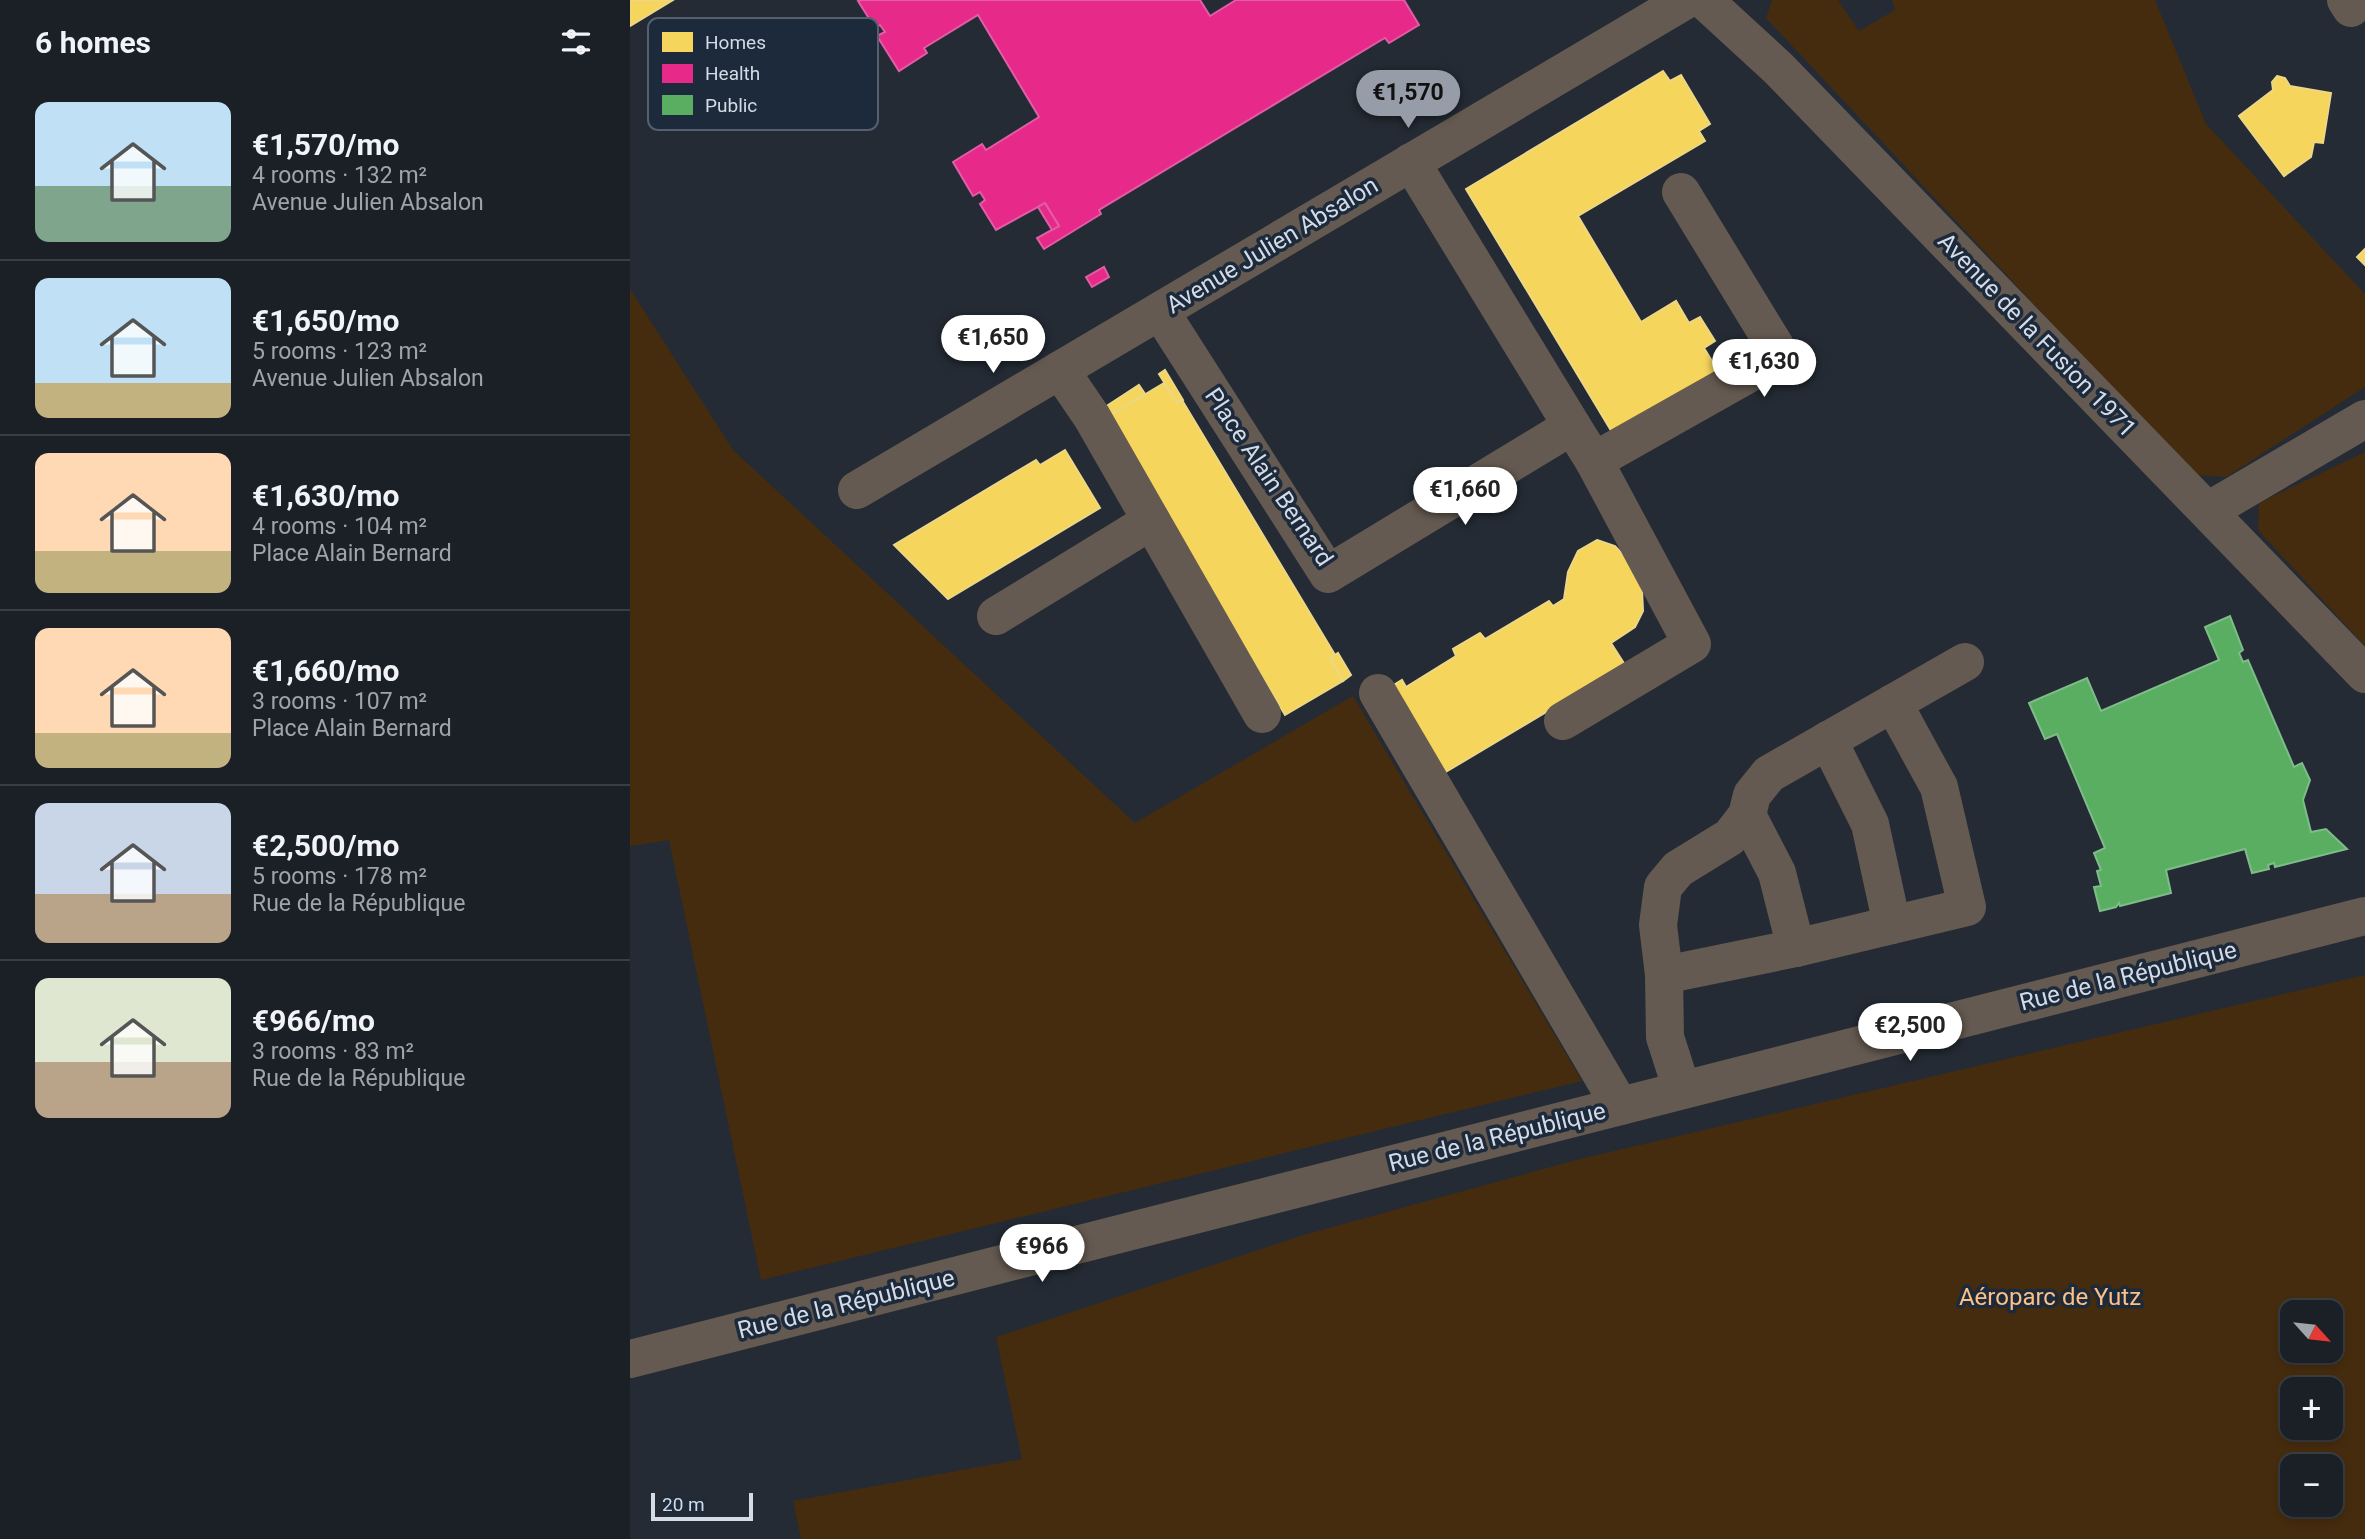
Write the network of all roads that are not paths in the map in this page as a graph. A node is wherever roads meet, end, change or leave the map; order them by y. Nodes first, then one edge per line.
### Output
1 (1686, 0) edge
2 (1704, 0) edge
3 (1411, 162) junction
4 (1681, 192) dead end
5 (1160, 311) junction
6 (1060, 370) junction
7 (2365, 419) edge
8 (1573, 426) junction
9 (1594, 461) junction
10 (857, 490) dead end
11 (2208, 511) junction
12 (1151, 521) junction
13 (996, 616) dead end
14 (1965, 662) dead end
15 (2365, 674) edge
16 (1378, 693) dead end
17 (1893, 703) junction
18 (1262, 714) dead end
19 (1563, 721) dead end
20 (1828, 740) junction
21 (1747, 815) junction
22 (2365, 916) edge
23 (1892, 925) junction
24 (1796, 948) junction
25 (1664, 975) junction
26 (1682, 1090) junction
27 (1620, 1106) junction
28 (630, 1359) edge

1 - 3 street, Avenue Julien Absalon
2 - 11 street, Avenue de la Fusion 1971
3 - 5 street, Avenue Julien Absalon
3 - 8 street
4 - 9 street
5 - 6 street, Avenue Julien Absalon
5 - 8 street, Place Alain Bernard
6 - 10 street, Avenue Julien Absalon
6 - 12 street
7 - 11 street
8 - 9 street
9 - 19 street
11 - 15 street, Avenue de la Fusion 1971
12 - 13 street
12 - 18 street
14 - 17 street
16 - 27 street
17 - 20 street
17 - 23 street
20 - 21 street
20 - 23 street
21 - 24 street
21 - 25 street
22 - 26 street, Rue de la République
23 - 24 street
24 - 25 street
25 - 26 street
26 - 27 street, Rue de la République
27 - 28 street, Rue de la République

